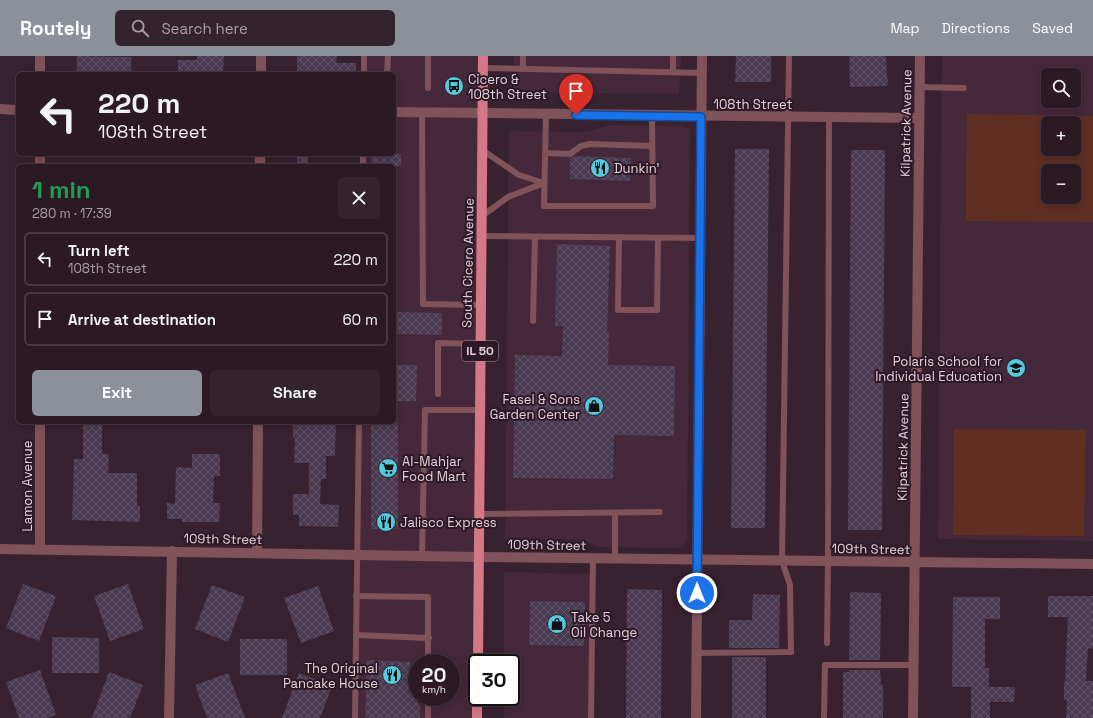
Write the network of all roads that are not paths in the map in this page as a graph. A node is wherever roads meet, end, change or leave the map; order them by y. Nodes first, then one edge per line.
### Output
1 (40, 56) edge
2 (261, 56) edge
3 (364, 56) edge
4 (388, 56) edge
5 (428, 56) edge
6 (483, 56) edge
7 (523, 56) edge
8 (673, 56) edge
9 (702, 56) edge
10 (789, 56) edge
11 (920, 56) edge
12 (483, 68) junction
13 (523, 69) junction
14 (40, 72) edge
15 (261, 72) edge
16 (364, 72) edge
17 (387, 72) edge
18 (673, 72) junction
19 (702, 73) junction
20 (920, 87) junction
21 (428, 88) dead end
22 (964, 88) dead end
23 (0, 109) edge
24 (16, 110) edge
25 (396, 112) edge
26 (422, 113) junction
27 (482, 113) junction
28 (546, 114) junction
29 (652, 116) junction
30 (701, 117) junction
31 (788, 117) junction
32 (829, 118) junction
33 (919, 118) junction
34 (652, 146) junction
35 (482, 150) junction
36 (545, 153) junction
37 (544, 183) junction
38 (482, 216) junction
39 (481, 236) junction
40 (535, 237) junction
41 (619, 238) junction
42 (658, 238) junction
43 (700, 238) junction
44 (481, 305) junction
45 (533, 321) dead end
46 (480, 344) junction
47 (438, 394) dead end
48 (480, 410) junction
49 (40, 424) edge
50 (258, 424) edge
51 (359, 424) edge
52 (615, 512) junction
53 (660, 512) dead end
54 (479, 514) junction
55 (40, 549) junction
56 (0, 550) edge
57 (172, 552) junction
58 (257, 553) junction
59 (357, 555) junction
60 (422, 556) junction
61 (478, 557) junction
62 (593, 559) junction
63 (616, 559) junction
64 (697, 560) junction
65 (782, 561) junction
66 (828, 561) junction
67 (915, 562) junction
68 (1093, 564) edge
69 (356, 596) junction
70 (356, 635) junction
71 (429, 638) junction
72 (827, 642) dead end
73 (697, 653) junction
74 (428, 654) edge
75 (478, 654) edge
76 (914, 665) junction
77 (428, 706) edge
78 (477, 706) edge
79 (169, 718) edge
80 (354, 718) edge
81 (428, 718) edge
82 (477, 718) edge
83 (591, 718) edge
84 (696, 718) edge
85 (824, 718) edge
86 (913, 718) edge

1 - 14 street
2 - 15 street
3 - 16 lane
4 - 17 lane
5 - 21 lane
6 - 12 main road, South Cicero Avenue / IL 50
7 - 13 lane
8 - 18 lane
9 - 19 street
10 - 31 lane
11 - 20 street, Kilpatrick Avenue
12 - 13 lane
12 - 27 main road, South Cicero Avenue / IL 50
13 - 18 lane
18 - 19 lane
19 - 30 street
20 - 22 lane
20 - 33 street, Kilpatrick Avenue
23 - 24 street
25 - 26 street, 108th Street
26 - 27 street, 108th Street
26 - 44 lane
27 - 28 street, 108th Street
27 - 35 main road, South Cicero Avenue / IL 50
28 - 29 street, 108th Street
28 - 36 lane
29 - 30 street, 108th Street
29 - 34 lane
30 - 31 street, 108th Street
30 - 43 street
31 - 32 street, 108th Street
31 - 65 lane
32 - 33 street, 108th Street
32 - 66 lane
33 - 67 street, Kilpatrick Avenue
34 - 36 lane
34 - 37 lane
35 - 37 lane
35 - 38 main road, South Cicero Avenue / IL 50
36 - 37 lane
37 - 38 lane
38 - 39 main road, South Cicero Avenue / IL 50
39 - 40 lane
39 - 44 main road, South Cicero Avenue / IL 50
40 - 41 lane
40 - 45 lane
41 - 42 lane
41 - 42 lane
42 - 43 lane
43 - 64 street
44 - 46 main road, South Cicero Avenue / IL 50
46 - 47 lane
46 - 48 main road, South Cicero Avenue / IL 50
48 - 54 main road, South Cicero Avenue / IL 50
48 - 60 lane
49 - 55 street, Lamon Avenue
50 - 58 street
51 - 59 lane
52 - 53 lane
52 - 54 lane
52 - 63 lane
54 - 61 main road, South Cicero Avenue / IL 50
55 - 56 street, 109th Street
55 - 57 street, 109th Street
57 - 58 street, 109th Street
57 - 79 street
58 - 59 street, 109th Street
59 - 60 street, 109th Street
59 - 69 lane
60 - 61 street, 109th Street
61 - 62 street, 109th Street
61 - 75 main road, South Cicero Avenue / IL 50
62 - 63 street, 109th Street
62 - 83 lane
63 - 64 street, 109th Street
64 - 65 street, 109th Street
64 - 73 street
65 - 66 street, 109th Street
65 - 73 lane
66 - 67 street, 109th Street
66 - 72 lane
67 - 68 street, 109th Street
67 - 76 street, Kilpatrick Avenue
69 - 70 lane
69 - 71 lane
70 - 71 lane
70 - 80 lane
71 - 74 lane
73 - 84 street
76 - 85 lane
76 - 86 street, Kilpatrick Avenue
77 - 81 lane
78 - 82 main road

